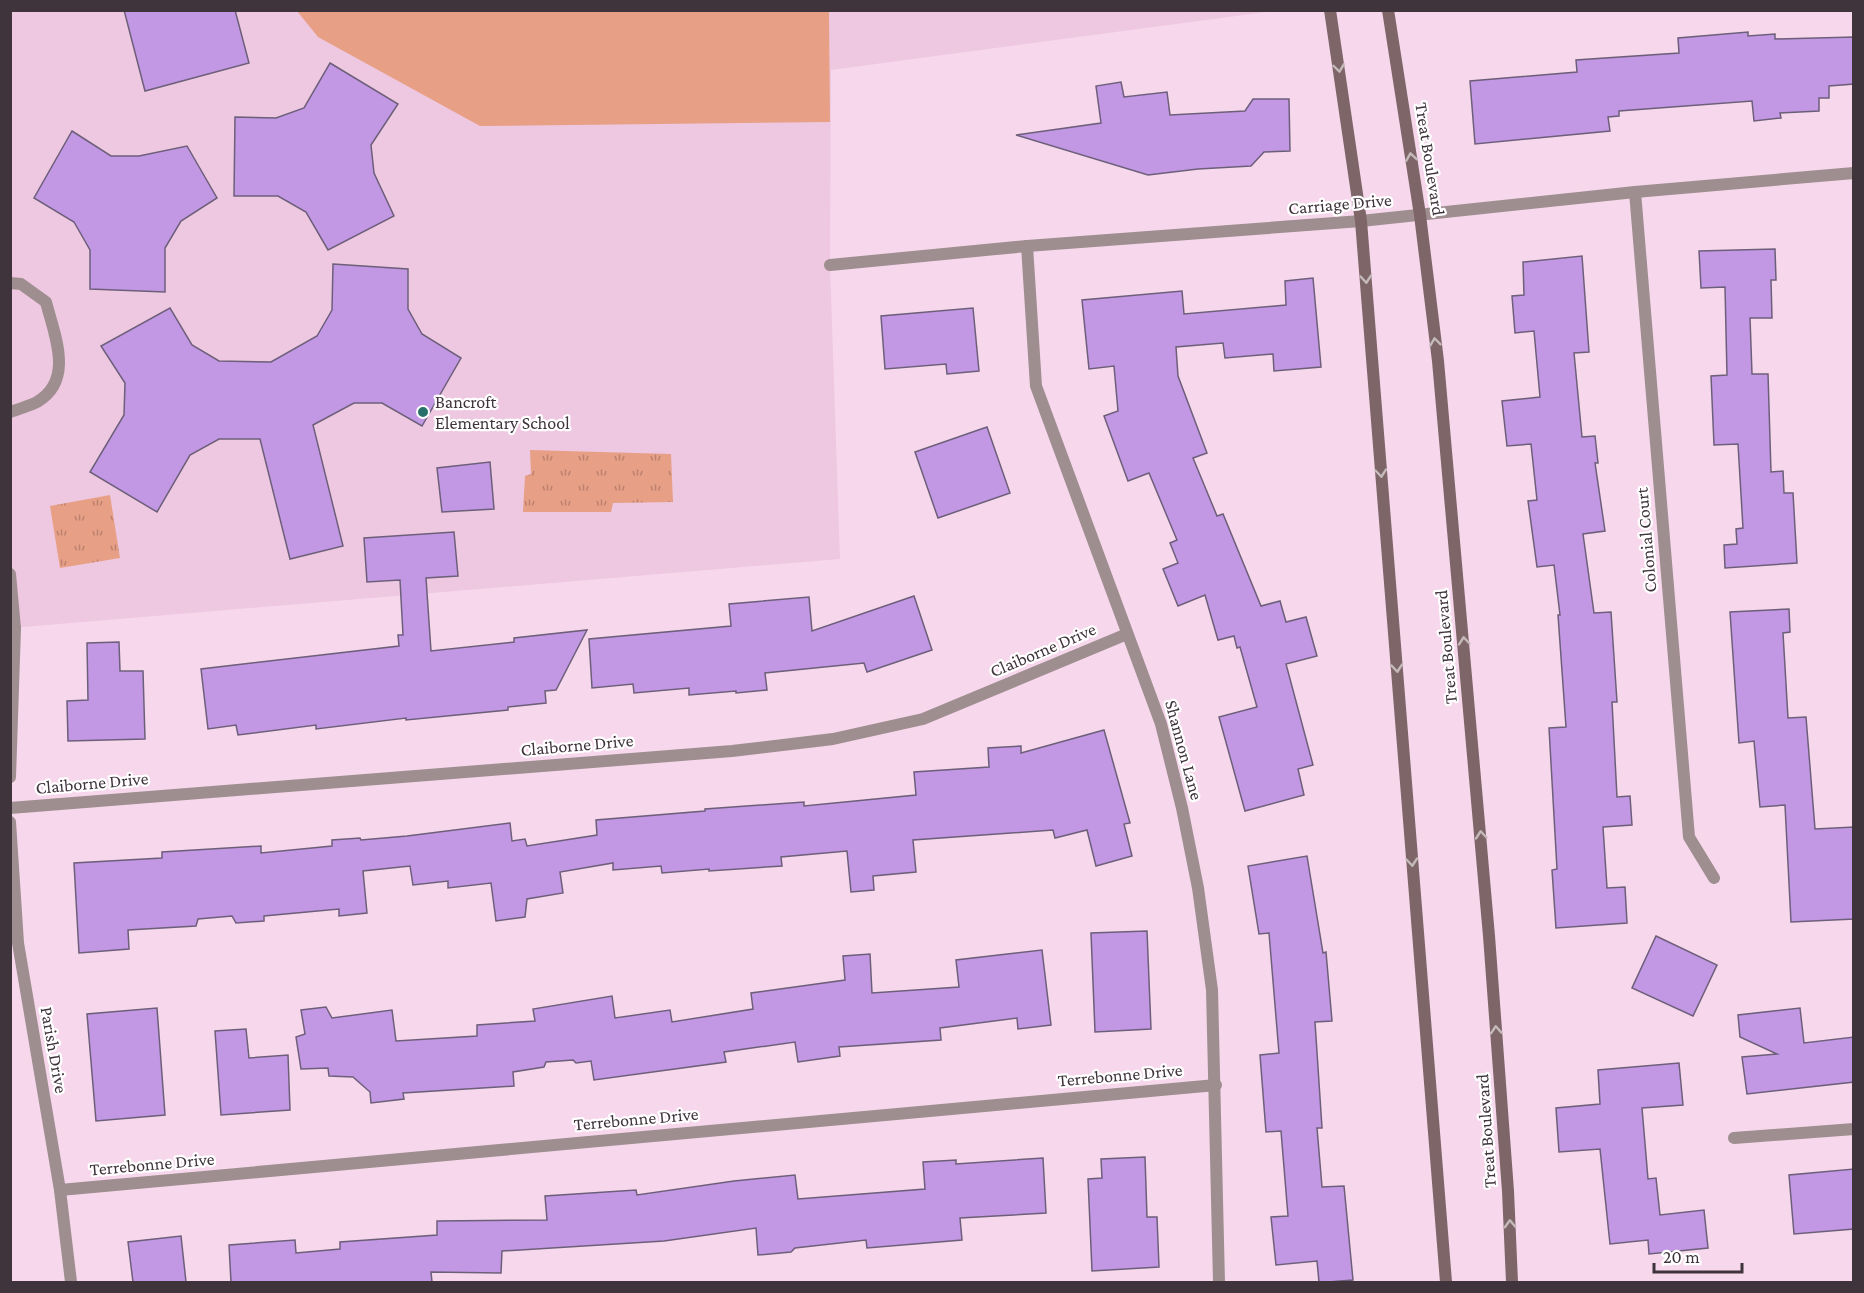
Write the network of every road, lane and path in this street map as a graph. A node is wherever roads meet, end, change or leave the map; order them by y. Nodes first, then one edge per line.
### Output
1 (1330, 10) edge
2 (1388, 10) edge
3 (1854, 173) edge
4 (1635, 192) junction
5 (1420, 215) junction
6 (1361, 221) junction
7 (1028, 246) junction
8 (830, 265) dead end
9 (10, 283) edge
10 (10, 412) edge
11 (10, 574) edge
12 (1127, 634) junction
13 (10, 777) edge
14 (10, 808) edge
15 (10, 822) edge
16 (1714, 878) dead end
17 (1216, 1085) junction
18 (1854, 1129) edge
19 (1734, 1138) dead end
20 (60, 1190) junction
21 (71, 1282) edge
22 (1219, 1282) edge
23 (1446, 1282) edge
24 (1512, 1282) edge

1 -> 6 main road
5 -> 2 main road, Treat Boulevard
3 - 4 street, Carriage Drive
4 - 5 street, Carriage Drive
4 - 16 street, Colonial Court
5 - 6 street, Carriage Drive
24 -> 5 main road, Treat Boulevard
6 - 7 street, Carriage Drive
6 -> 23 main road
7 - 8 street, Carriage Drive
7 - 12 street, Shannon Lane
9 - 10 street
11 - 13 street
12 - 14 street, Claiborne Drive
12 - 17 street, Shannon Lane
15 - 20 street, Parish Drive
17 - 20 street, Terrebonne Drive
17 - 22 street, Shannon Lane
18 - 19 street
20 - 21 street, Parish Drive

